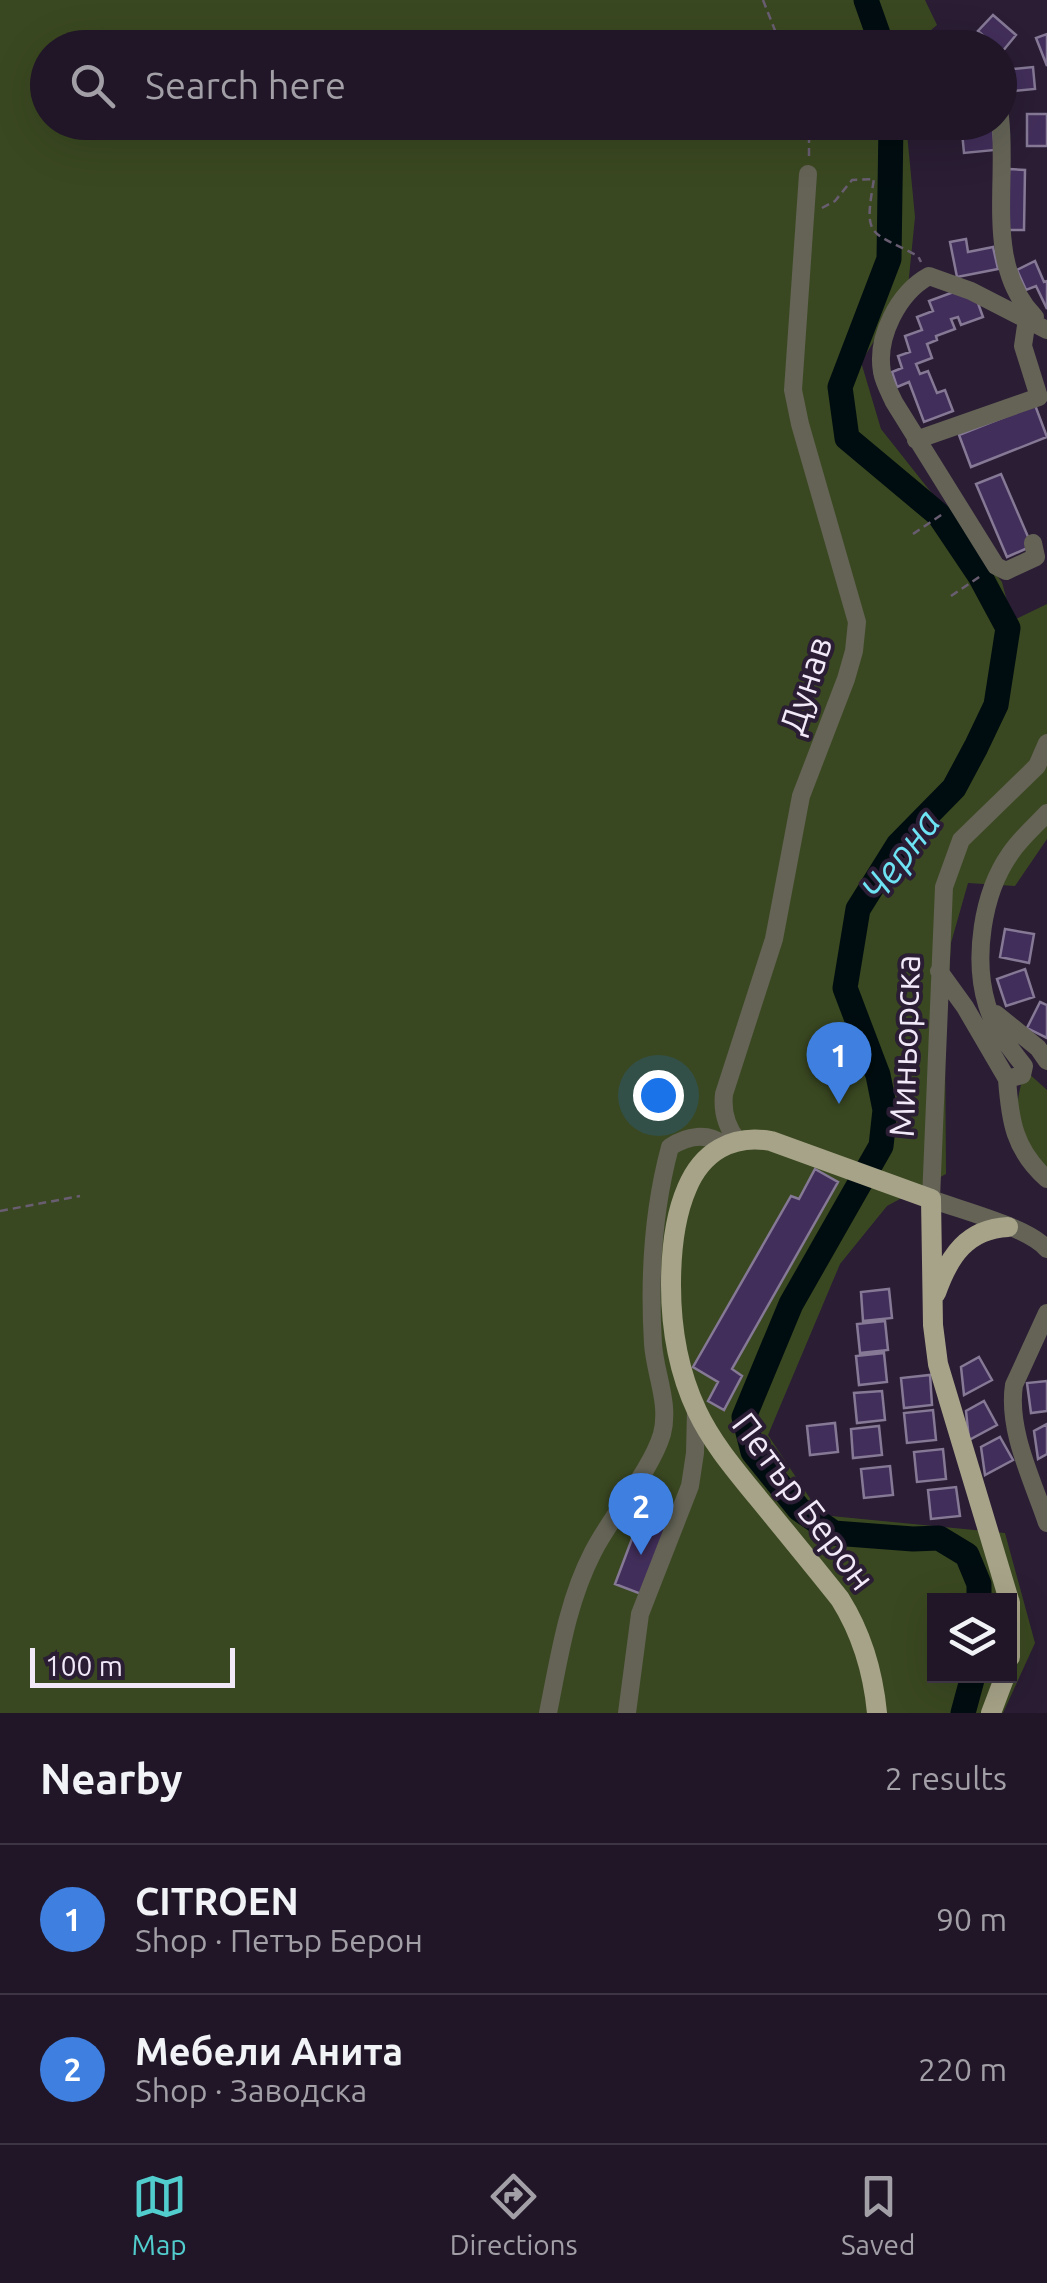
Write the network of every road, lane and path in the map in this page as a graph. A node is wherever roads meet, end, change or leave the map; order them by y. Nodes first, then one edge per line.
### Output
1 (763, 0) edge
2 (775, 30) edge
3 (809, 140) edge
4 (1001, 140) edge
5 (808, 174) joint
6 (807, 217) junction
7 (918, 256) dead end
8 (1028, 320) junction
9 (1046, 330) edge
10 (916, 440) junction
11 (958, 504) junction
12 (913, 534) dead end
13 (1033, 543) dead end
14 (996, 566) junction
15 (951, 596) dead end
16 (1047, 744) edge
17 (1047, 813) edge
18 (938, 970) junction
19 (988, 1007) junction
20 (1047, 1061) edge
21 (1007, 1079) junction
22 (730, 1142) junction
23 (1047, 1179) edge
24 (80, 1196) dead end
25 (931, 1199) junction
26 (0, 1211) edge
27 (1008, 1227) junction
28 (1047, 1249) edge
29 (932, 1304) junction
30 (1047, 1313) edge
31 (696, 1410) junction
32 (1047, 1523) edge
33 (1007, 1593) edge
34 (1002, 1683) edge
35 (548, 1713) edge
36 (627, 1713) edge
37 (876, 1713) edge
38 (991, 1713) edge

1 - 2 path
3 - 5 path
4 - 9 street
5 - 6 street, Дунав
6 - 7 path
6 - 22 street, Дунав
8 - 9 street
8 - 10 street
8 - 10 street
10 - 11 street
11 - 12 path
11 - 14 street
13 - 14 street
14 - 15 path
16 - 18 street, Миньорска
17 - 19 street
18 - 21 street
18 - 25 street, Миньорска
19 - 20 street
19 - 21 street
21 - 23 street
22 - 25 main road
22 - 31 main road, Петър Берон
22 - 35 street
24 - 26 path
25 - 27 street
25 - 29 main road
27 - 28 street
27 - 29 main road
29 - 33 main road
30 - 32 street
31 - 36 street
31 - 37 main road, Петър Берон
34 - 38 main road

